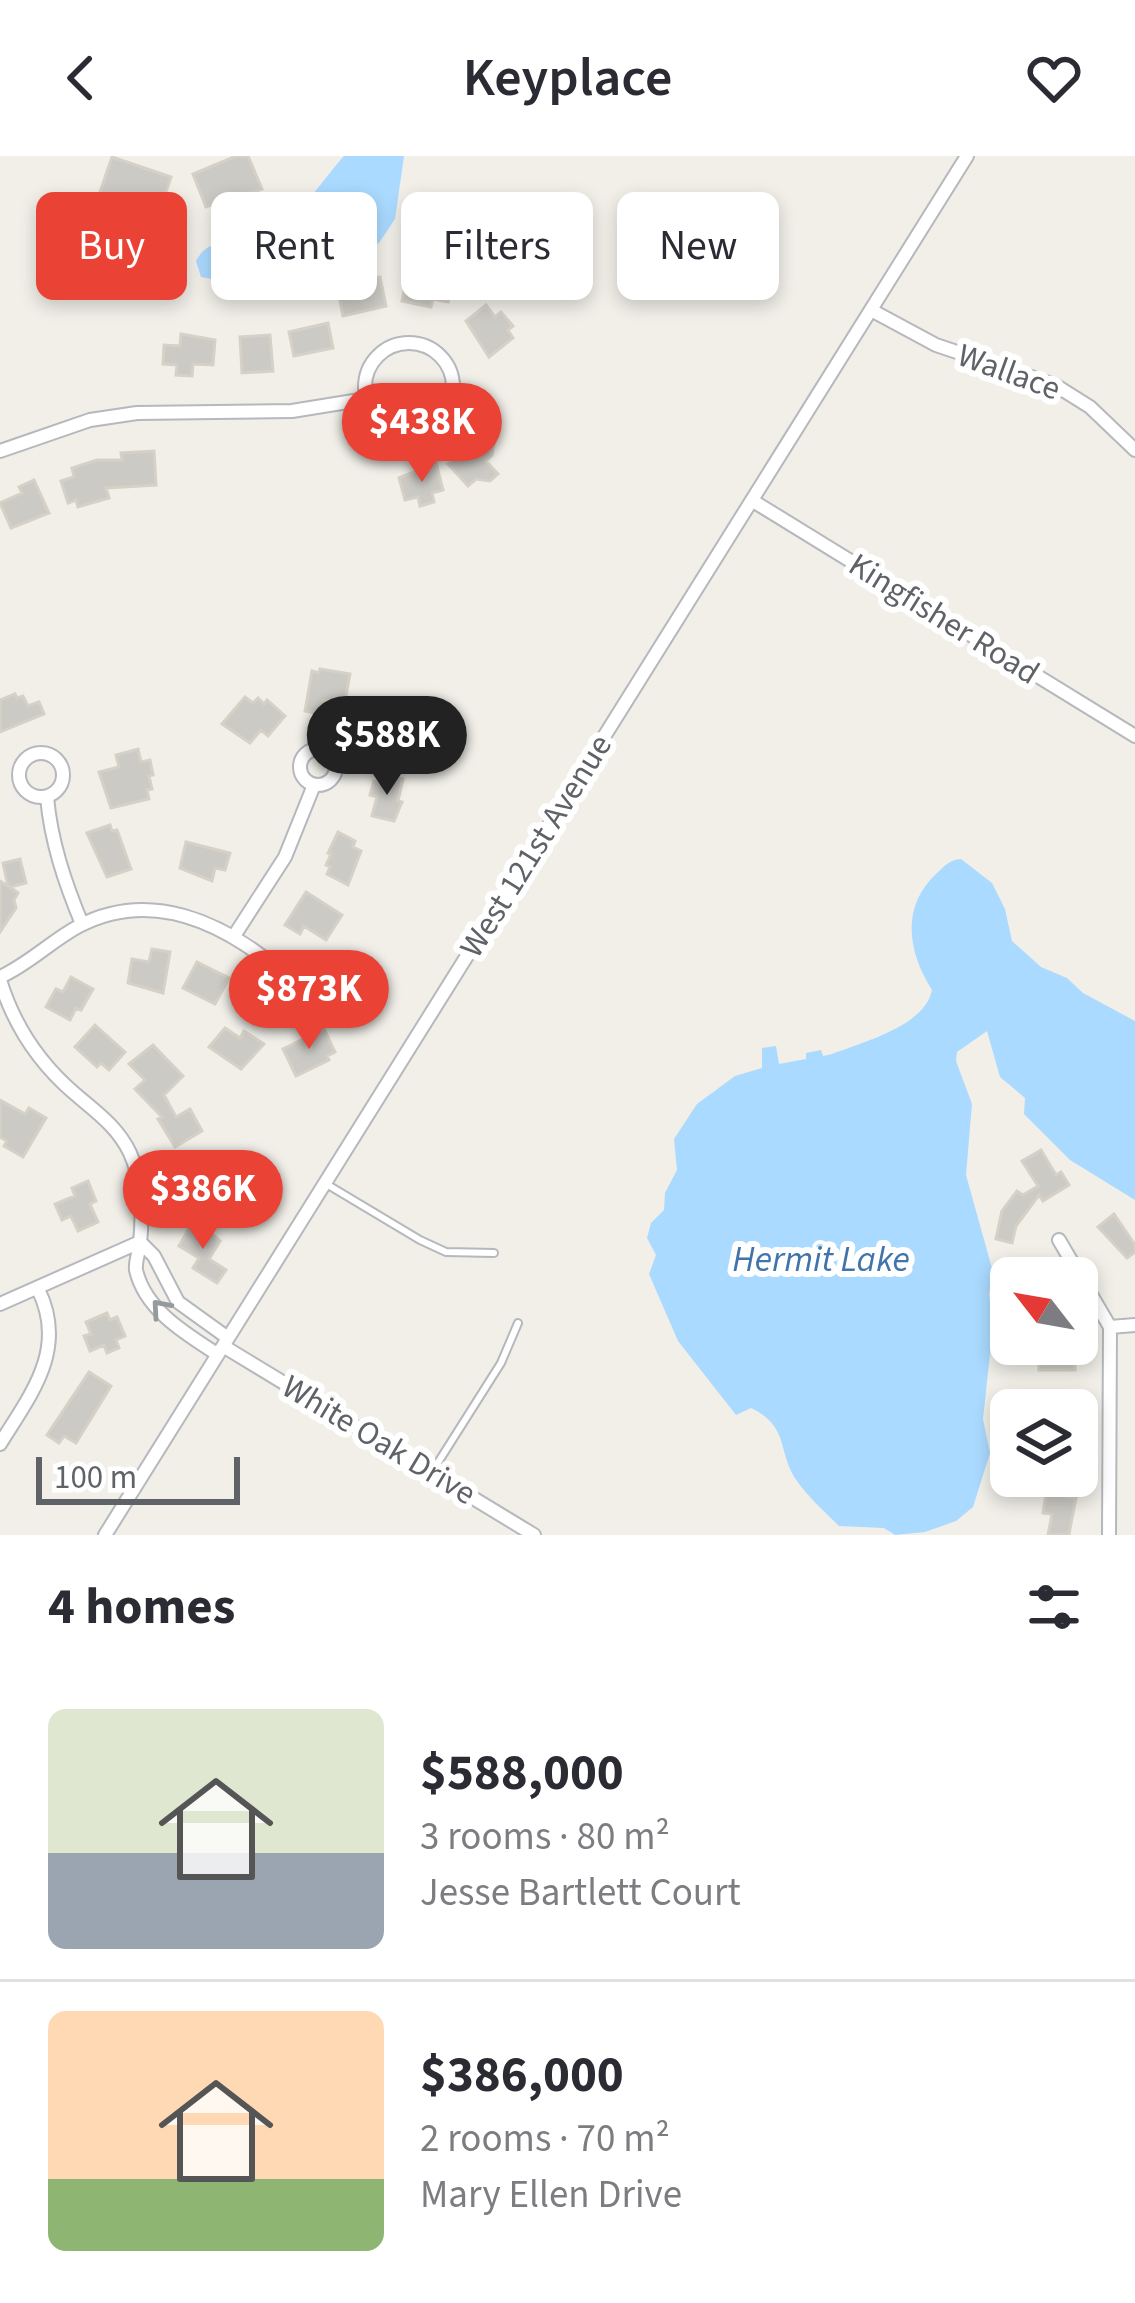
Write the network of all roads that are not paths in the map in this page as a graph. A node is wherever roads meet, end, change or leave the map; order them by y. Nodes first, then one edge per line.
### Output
1 (967, 156) edge
2 (871, 310) junction
3 (366, 399) junction
4 (1135, 450) edge
5 (0, 452) edge
6 (752, 501) junction
7 (1135, 736) edge
8 (314, 785) dead end
9 (46, 797) dead end
10 (82, 924) junction
11 (235, 936) junction
12 (277, 968) dead end
13 (0, 979) edge
14 (325, 1183) junction
15 (1060, 1240) dead end
16 (140, 1242) junction
17 (494, 1253) dead end
18 (38, 1289) junction
19 (0, 1304) edge
20 (518, 1323) dead end
21 (1135, 1325) edge
22 (1110, 1327) junction
23 (223, 1346) junction
24 (0, 1444) edge
25 (432, 1472) junction
26 (105, 1535) edge
27 (534, 1535) edge
28 (1108, 1535) edge

1 - 2 street, West 121st Avenue
2 - 4 street, Wallace
2 - 6 street, West 121st Avenue
3 - 3 street
3 - 5 street
6 - 7 street, Kingfisher Road
6 - 14 street, West 121st Avenue
8 - 11 street
9 - 10 street
10 - 11 street
10 - 13 street
11 - 12 street
13 - 16 street
14 - 17 lane
14 - 23 street, West 121st Avenue
15 - 22 street
16 - 18 street
16 - 23 street
23 -> 16 street
18 - 19 street
18 - 24 street
20 - 25 lane
21 - 22 street
22 - 28 street
23 - 25 street, White Oak Drive
23 - 26 street, West 121st Avenue
25 - 27 street, White Oak Drive

